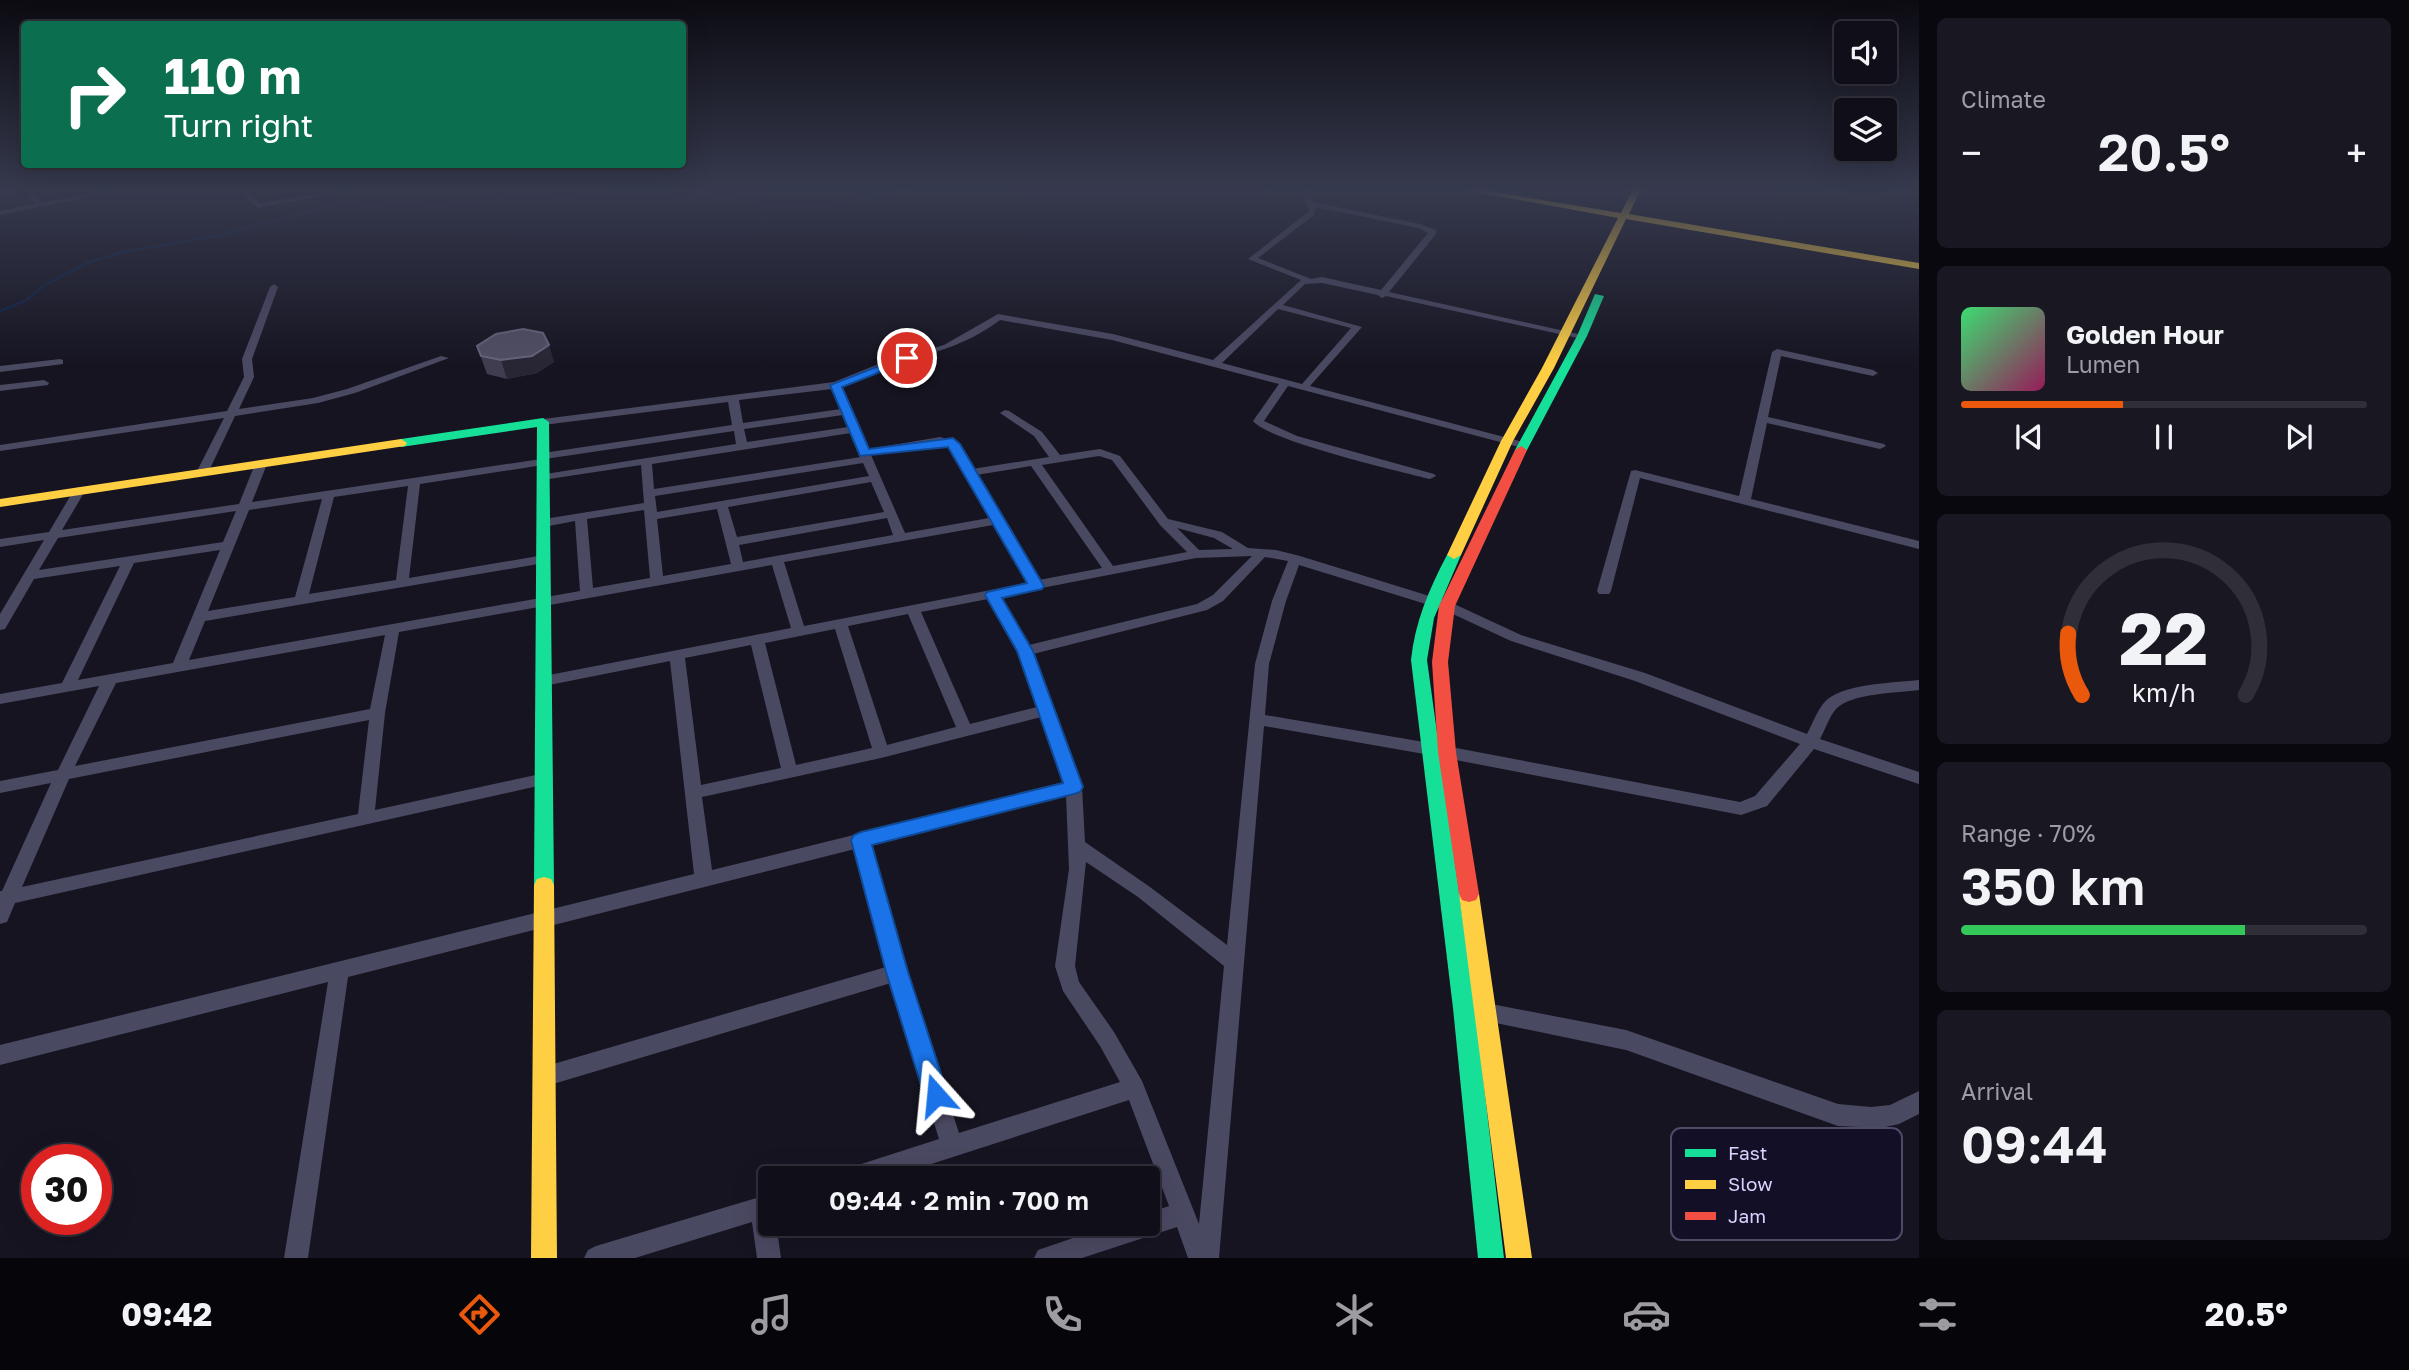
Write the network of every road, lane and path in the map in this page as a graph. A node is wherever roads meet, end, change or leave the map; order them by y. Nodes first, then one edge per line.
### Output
1 (1266, 248) edge
2 (1420, 248) edge
3 (1615, 248) edge
4 (1826, 248) edge
5 (1919, 264) edge
6 (1307, 279) junction
7 (274, 287) dead end
8 (1382, 295) junction
9 (1276, 306) junction
10 (1573, 334) junction
11 (444, 358) dead end
12 (60, 362) dead end
13 (1215, 364) junction
14 (0, 369) edge
15 (1873, 373) dead end
16 (1286, 382) junction
17 (44, 383) dead end
18 (836, 385) junction
19 (1304, 387) junction
20 (0, 388) edge
21 (733, 398) junction
22 (847, 411) junction
23 (1005, 413) dead end
24 (229, 416) junction
25 (1764, 419) junction
26 (543, 422) junction
27 (739, 427) junction
28 (855, 429) junction
29 (1515, 443) junction
30 (1880, 446) dead end
31 (742, 447) junction
32 (0, 448) edge
33 (866, 456) junction
34 (1057, 459) junction
35 (646, 461) junction
36 (1034, 462) junction
37 (261, 464) junction
38 (543, 465) junction
39 (202, 473) junction
40 (969, 473) junction
41 (1430, 476) dead end
42 (876, 478) junction
43 (414, 481) junction
44 (79, 491) junction
45 (329, 493) junction
46 (1744, 502) junction
47 (0, 503) edge
48 (651, 505) junction
49 (722, 505) junction
50 (243, 506) junction
51 (891, 514) junction
52 (581, 516) junction
53 (998, 520) junction
54 (1164, 522) junction
55 (544, 523) junction
56 (1475, 531) junction
57 (53, 535) junction
58 (901, 538) junction
59 (0, 542) edge
60 (732, 542) junction
61 (227, 545) junction
62 (1919, 545) edge
63 (1245, 552) junction
64 (1262, 553) junction
65 (1196, 554) junction
66 (130, 559) junction
67 (544, 559) junction
68 (1295, 559) junction
69 (777, 560) junction
70 (738, 567) junction
71 (1110, 571) junction
72 (29, 576) junction
73 (657, 582) junction
74 (402, 584) junction
75 (1036, 586) junction
76 (1604, 591) dead end
77 (587, 594) junction
78 (993, 595) junction
79 (301, 600) junction
80 (1430, 601) junction
81 (544, 602) junction
82 (1447, 606) junction
83 (913, 610) junction
84 (200, 617) junction
85 (840, 623) junction
86 (0, 626) edge
87 (393, 629) junction
88 (799, 632) junction
89 (757, 640) junction
90 (1025, 651) junction
91 (677, 656) junction
92 (1419, 660) junction
93 (1440, 662) junction
94 (179, 667) junction
95 (110, 680) junction
96 (544, 681) junction
97 (1919, 685) edge
98 (67, 687) junction
99 (0, 699) edge
100 (1046, 710) junction
101 (377, 713) junction
102 (1257, 719) junction
103 (965, 731) junction
104 (1811, 743) junction
105 (1438, 750) junction
106 (881, 752) junction
107 (790, 773) junction
108 (63, 775) junction
109 (1919, 778) edge
110 (545, 779) junction
111 (0, 787) edge
112 (1074, 787) junction
113 (694, 793) junction
114 (366, 818) junction
115 (861, 840) junction
116 (1076, 845) junction
117 (704, 880) junction
118 (5, 898) edge
119 (0, 916) edge
120 (546, 920) junction
121 (1234, 962) junction
122 (338, 972) junction
123 (897, 972) junction
124 (1464, 1008) junction
125 (1487, 1012) junction
126 (0, 1055) edge
127 (542, 1077) junction
128 (1135, 1088) junction
129 (1919, 1101) edge
130 (1475, 1109) junction
131 (1501, 1116) junction
132 (952, 1144) junction
133 (887, 1166) edge
134 (758, 1208) edge
135 (1181, 1214) junction
136 (768, 1236) edge
137 (1051, 1257) edge
138 (296, 1258) edge
139 (544, 1258) edge
140 (596, 1258) edge
141 (769, 1258) edge
142 (1200, 1258) edge
143 (1207, 1258) edge
144 (1491, 1258) edge
145 (1519, 1258) edge

1 - 6 street
2 - 8 street
3 - 10 street
4 - 5 street
6 - 8 street
6 - 9 street
7 - 24 street
8 - 10 street
9 - 13 street
9 - 19 street
10 - 29 street
11 - 24 street
12 - 14 street
13 - 16 street
13 - 18 street
15 - 25 street
16 - 19 street
16 - 41 street
17 - 20 street
18 - 21 street
18 - 22 street
19 - 29 street
21 - 26 street
21 - 27 street
22 - 27 street
22 - 28 street
23 - 34 street
24 - 32 street
24 - 39 street
25 - 30 street
25 - 46 street
26 - 37 street
26 - 38 street
27 - 31 street
27 - 38 street
28 - 31 street
28 - 33 street
29 - 56 street
31 - 35 street
33 - 40 street
33 - 42 street
33 - 48 street
34 - 36 street
34 - 54 street
35 - 38 street
35 - 48 street
36 - 40 street
36 - 71 street
37 - 39 street
37 - 50 street
38 - 43 street
38 - 55 street
39 - 44 street
40 - 53 street
42 - 49 street
42 - 51 street
43 - 45 street
43 - 74 street
44 - 47 street
44 - 57 street
45 - 50 street
45 - 79 street
46 - 62 street
46 - 76 street
48 - 49 street
48 - 52 street
48 - 73 street
49 - 60 street
50 - 57 street
50 - 61 street
51 - 58 street
51 - 60 street
52 - 55 street
52 - 77 street
53 - 58 street
53 - 75 street
54 - 63 street
54 - 65 street
55 - 67 street
56 - 80 street
56 - 82 street
57 - 59 street
57 - 72 street
58 - 69 street
60 - 70 street
61 - 66 street
61 - 84 street
63 - 64 street
63 - 65 street
64 - 68 street
64 - 90 street
65 - 71 street
66 - 72 street
66 - 98 street
67 - 74 street
67 - 81 street
68 - 80 street
68 - 102 street
69 - 70 street
69 - 88 street
70 - 73 street
71 - 75 street
72 - 86 street
73 - 77 street
74 - 79 street
75 - 78 street
77 - 81 street
78 - 83 street
78 - 90 street
79 - 84 street
80 - 82 street
80 - 92 street
81 - 87 street
81 - 96 street
82 - 93 street
82 - 104 street
83 - 85 street
83 - 103 street
84 - 94 street
85 - 88 street
85 - 106 street
87 - 94 street
87 - 101 street
88 - 89 street
89 - 91 street
89 - 107 street
90 - 100 street
91 - 96 street
91 - 113 street
92 - 93 street
92 - 105 street
93 - 105 street
94 - 95 street
95 - 98 street
95 - 108 street
96 - 110 street
97 - 104 street
98 - 99 street
100 - 103 street
100 - 112 street
101 - 108 street
101 - 114 street
102 - 105 street
102 - 121 street
103 - 106 street
104 - 105 street
104 - 109 street
105 - 124 street
105 - 125 street
106 - 107 street
107 - 113 street
108 - 111 street
108 - 118 street
110 - 114 street
110 - 120 street
112 - 115 street
112 - 116 street
113 - 117 street
114 - 118 street
115 - 117 street
115 - 123 street
116 - 121 street
116 - 128 street
117 - 120 street
118 - 119 street
120 - 122 street
120 - 127 street
121 - 143 street
122 - 126 street
122 - 138 street
123 - 127 street
123 - 132 street
124 - 125 street
124 - 130 street
125 - 129 street
125 - 131 street
127 - 139 street
128 - 132 street
128 - 135 street
130 - 131 street
130 - 144 street
131 - 145 street
132 - 133 street
134 - 140 street
135 - 137 street
135 - 142 street
136 - 141 street

